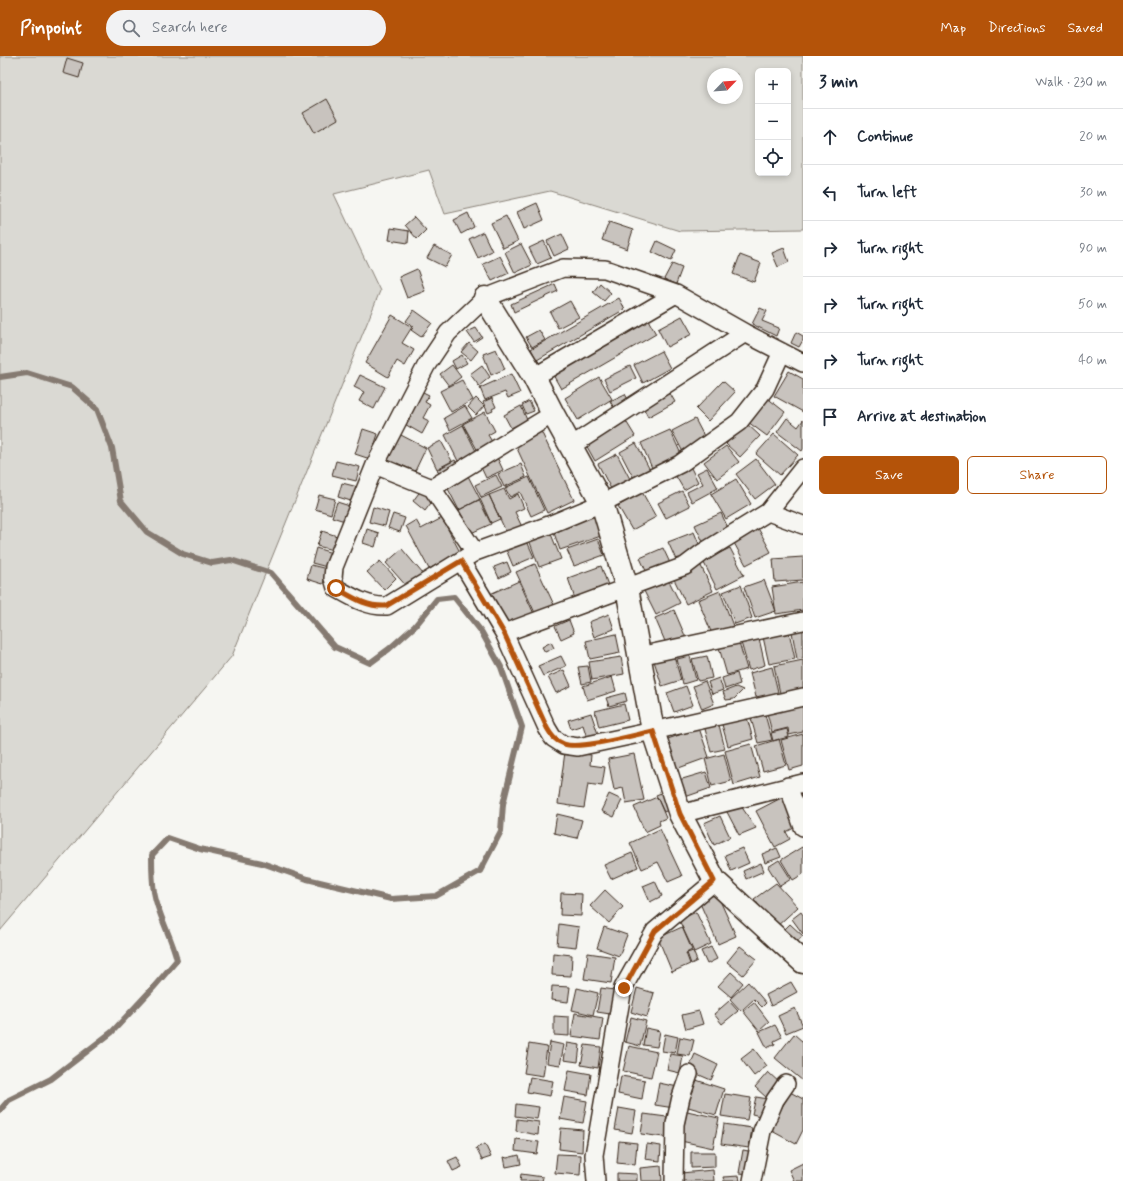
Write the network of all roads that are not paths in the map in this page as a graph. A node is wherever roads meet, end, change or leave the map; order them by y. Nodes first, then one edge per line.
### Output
1 (676, 294) junction
2 (485, 298) junction
3 (744, 333) junction
4 (782, 352) junction
5 (803, 363) edge
6 (534, 377) junction
7 (553, 414) junction
8 (571, 446) junction
9 (375, 465) junction
10 (803, 468) edge
11 (432, 488) junction
12 (602, 503) junction
13 (768, 512) junction
14 (803, 525) edge
15 (476, 552) junction
16 (461, 561) junction
17 (627, 588) junction
18 (803, 621) edge
19 (504, 633) junction
20 (639, 656) junction
21 (803, 697) edge
22 (653, 731) junction
23 (796, 785) edge
24 (680, 814) junction
25 (803, 827) edge
26 (714, 881) junction
27 (803, 962) edge
28 (689, 1074) dead end
29 (786, 1084) dead end
30 (596, 1181) edge
31 (674, 1181) edge
32 (752, 1181) edge

1 - 2 street
1 - 3 street
1 - 6 street
2 - 6 street
2 - 9 street
3 - 4 street
3 - 8 street
4 - 5 street
4 - 12 street
6 - 7 street
7 - 8 street
7 - 11 street
8 - 12 street
9 - 11 street
9 - 16 street
10 - 13 street
11 - 15 street
12 - 15 street
12 - 17 street
13 - 14 street
13 - 17 street
15 - 16 street
16 - 19 street
17 - 19 street
17 - 20 street
18 - 20 street
19 - 22 street
20 - 22 street
21 - 22 street
22 - 24 street
23 - 24 street
23 - 25 street
24 - 26 street
26 - 27 street
26 - 30 street
28 - 31 street
29 - 32 street

